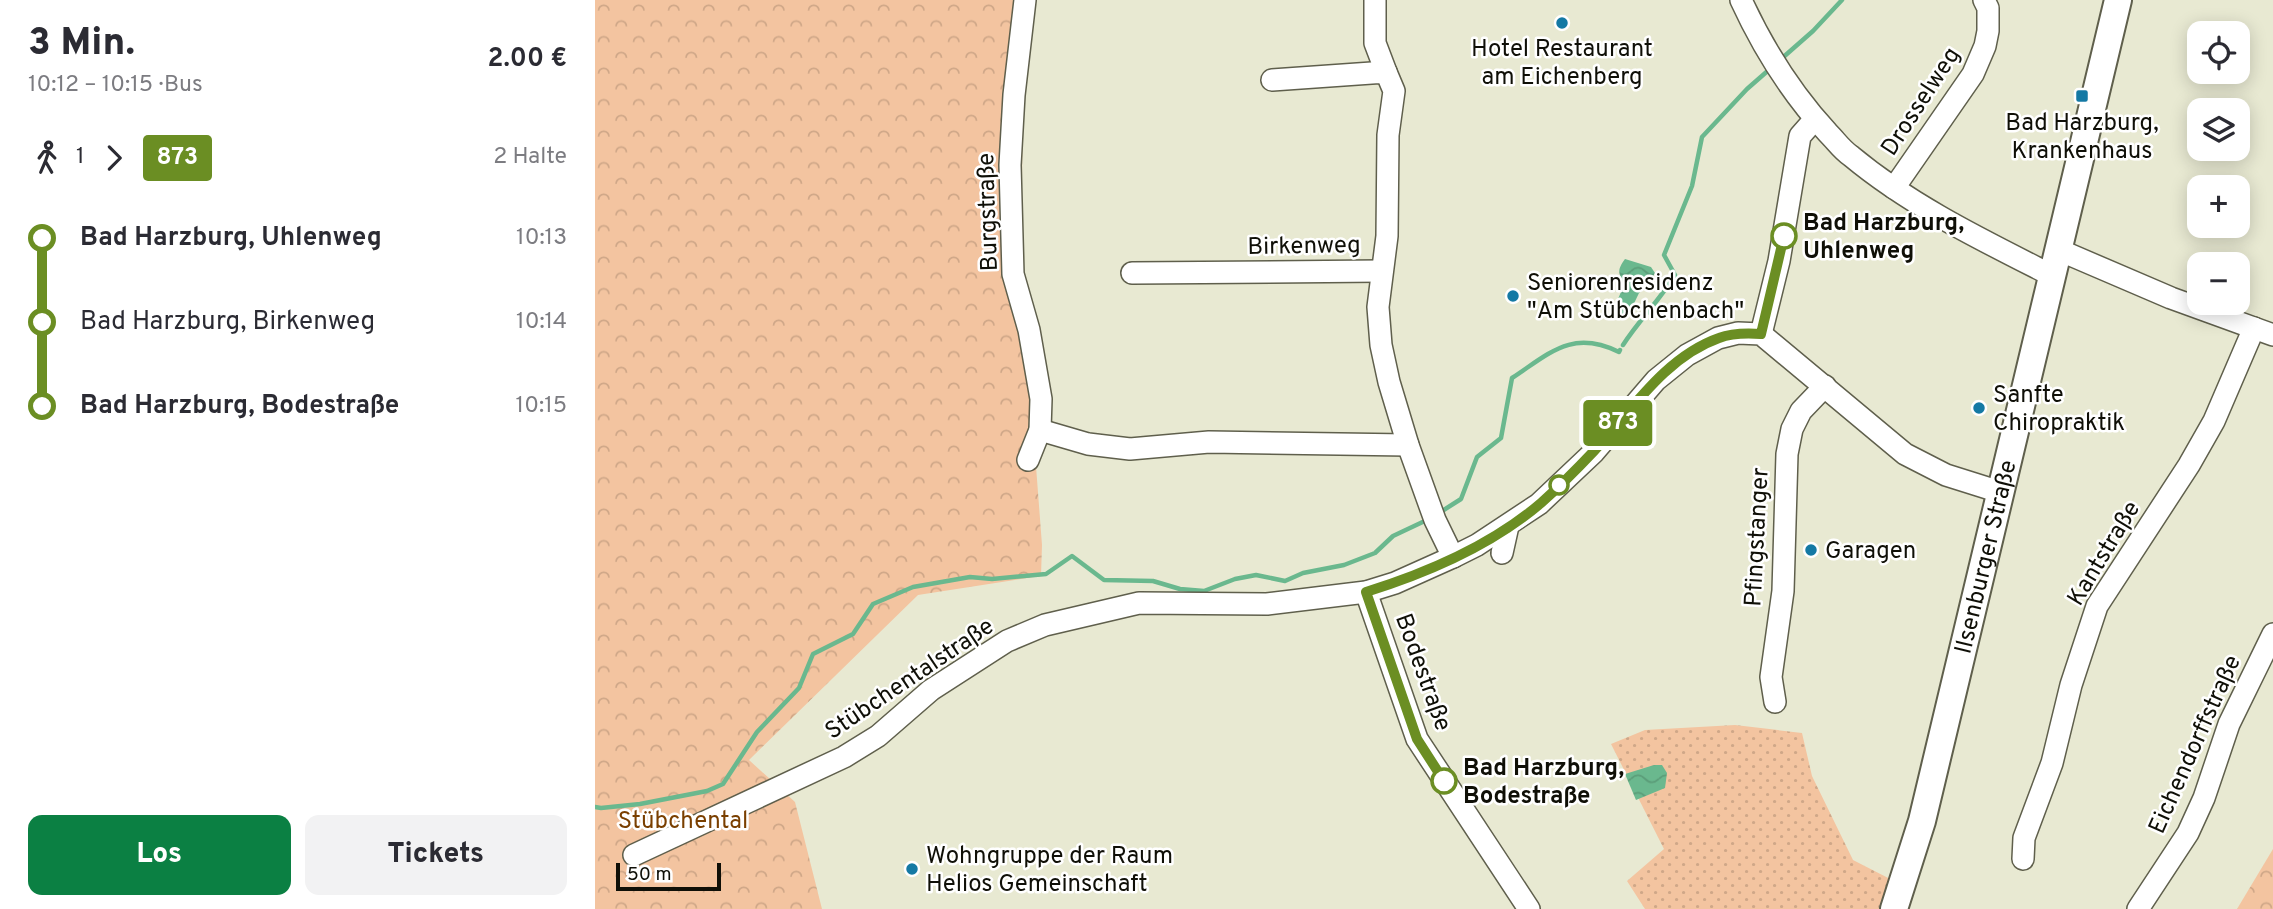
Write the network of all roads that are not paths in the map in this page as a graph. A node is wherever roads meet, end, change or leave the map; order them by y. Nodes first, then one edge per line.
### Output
1 (1025, 0) edge
2 (1375, 0) edge
3 (1741, 0) edge
4 (1984, 0) edge
5 (2118, 0) edge
6 (1386, 72) junction
7 (1272, 80) dead end
8 (1815, 119) junction
9 (1894, 188) junction
10 (2059, 250) junction
11 (1382, 271) junction
12 (1132, 273) dead end
13 (2053, 276) junction
14 (2263, 332) edge
15 (1761, 334) junction
16 (1825, 386) junction
17 (1040, 430) junction
18 (1408, 445) junction
19 (1028, 460) dead end
20 (2000, 492) junction
21 (1508, 526) junction
22 (1502, 552) dead end
23 (1453, 557) junction
24 (1366, 592) junction
25 (2273, 634) edge
26 (1775, 702) dead end
27 (634, 855) dead end
28 (2022, 859) dead end
29 (1528, 909) edge
30 (1894, 909) edge
31 (2138, 909) edge

1 - 17 street, Burgstraße
2 - 6 street
3 - 8 street
4 - 9 street, Drosselweg
5 - 10 main road, Ilsenburger Straße
6 - 7 street
6 - 11 street
8 - 9 street
8 - 15 street
9 - 13 street
10 - 13 main road, Ilsenburger Straße
10 - 14 street
11 - 12 street, Birkenweg
11 - 18 street, Birkenweg
13 - 20 main road, Ilsenburger Straße
14 - 28 street, Kantstraße
15 - 16 street
15 - 21 street, Stübchentalstraße
16 - 20 street
16 - 26 street, Pfingstanger
17 - 18 street
17 - 19 street, Burgstraße
18 - 23 street, Birkenweg
20 - 30 main road, Ilsenburger Straße
21 - 22 street
21 - 23 street, Stübchentalstraße
23 - 24 street, Stübchentalstraße
24 - 27 street, Stübchentalstraße
24 - 29 street, Bodestraße
25 - 31 street, Eichendorffstraße

